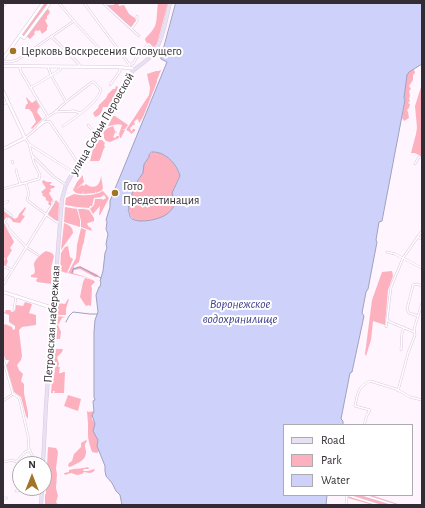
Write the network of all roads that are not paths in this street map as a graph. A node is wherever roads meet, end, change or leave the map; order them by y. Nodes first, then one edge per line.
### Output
1 (6, 3) edge
2 (43, 3) edge
3 (50, 3) edge
4 (59, 3) edge
5 (84, 3) edge
6 (103, 3) edge
7 (170, 3) edge
8 (3, 6) edge
9 (137, 16) dead end
10 (74, 21) junction
11 (131, 29) junction
12 (20, 35) junction
13 (51, 36) junction
14 (139, 36) dead end
15 (156, 50) junction
16 (105, 55) dead end
17 (3, 60) edge
18 (114, 63) dead end
19 (3, 66) edge
20 (20, 66) junction
21 (48, 66) junction
22 (61, 67) junction
23 (79, 67) junction
24 (119, 67) junction
25 (131, 67) junction
26 (51, 75) junction
27 (110, 85) dead end
28 (30, 88) junction
29 (3, 91) edge
30 (8, 102) junction
31 (66, 102) junction
32 (3, 104) edge
33 (55, 112) junction
34 (80, 113) junction
35 (48, 117) junction
36 (88, 125) dead end
37 (64, 126) dead end
38 (37, 128) junction
39 (96, 136) junction
40 (25, 138) junction
41 (29, 144) junction
42 (3, 149) edge
43 (33, 156) junction
44 (422, 158) edge
45 (78, 163) junction
46 (415, 164) dead end
47 (16, 170) dead end
48 (73, 172) junction
49 (26, 183) junction
50 (20, 184) junction
51 (66, 185) junction
52 (3, 189) edge
53 (8, 201) dead end
54 (54, 202) dead end
55 (3, 204) edge
56 (3, 209) edge
57 (46, 215) junction
58 (12, 216) dead end
59 (7, 218) dead end
60 (60, 223) junction
61 (422, 231) edge
62 (417, 237) junction
63 (422, 239) edge
64 (26, 248) junction
65 (387, 252) dead end
66 (38, 255) dead end
67 (403, 258) junction
68 (3, 266) edge
69 (422, 268) edge
70 (12, 270) junction
71 (3, 286) edge
72 (422, 286) edge
73 (3, 292) edge
74 (16, 296) junction
75 (422, 303) edge
76 (53, 308) junction
77 (14, 310) dead end
78 (418, 316) junction
79 (387, 320) junction
80 (386, 327) dead end
81 (404, 327) junction
82 (414, 332) junction
83 (401, 350) dead end
84 (3, 358) edge
85 (4, 364) edge
86 (398, 391) junction
87 (13, 394) junction
88 (422, 400) edge
89 (3, 401) edge
90 (364, 424) edge
91 (30, 450) junction
92 (33, 456) edge
93 (43, 456) edge
94 (3, 462) edge
95 (350, 496) edge
96 (366, 496) edge
97 (3, 498) edge
98 (7, 498) dead end
99 (379, 505) edge
100 (395, 505) edge

1 - 8 street
2 - 12 street
3 - 12 street
4 - 10 street
5 - 25 street
6 - 11 street
7 - 15 main road, улица Софьи Перовской
9 - 11 street
10 - 13 street
10 - 16 street
11 - 14 street
12 - 17 street
13 - 17 street
13 - 23 street
15 - 25 main road, улица Софьи Перовской
15 - 25 street
18 - 24 street
19 - 20 street
20 - 21 street
20 - 28 street
21 - 22 street
21 - 26 street
22 - 23 street
22 - 26 street
23 - 24 street
24 - 25 street
24 - 27 street
25 - 39 main road, улица Софьи Перовской
26 - 28 street
26 - 31 street
28 - 35 street
29 - 30 street
30 - 32 street
30 - 40 street
31 - 33 street
31 - 34 street
33 - 34 street
33 - 35 street
34 - 37 street
35 - 38 street
36 - 39 street
38 - 40 street
38 - 45 street
39 - 45 main road, улица Софьи Перовской
40 - 41 street
40 - 42 street
41 - 43 street
41 - 48 street
43 - 49 street
43 - 51 street
44 - 46 street
45 - 48 main road, улица Софьи Перовской
47 - 50 street
48 - 51 main road, улица Софьи Перовской
49 - 50 street
49 - 57 street
50 - 52 street
51 - 60 main road, Петровская набережная
53 - 55 street
54 - 57 street
56 - 58 street
57 - 60 street
57 - 64 street
59 - 64 street
60 - 76 main road, Петровская набережная
61 - 62 street
62 - 63 street
62 - 67 street
64 - 66 street
64 - 70 street
65 - 67 street
67 - 69 street
67 - 79 street
68 - 70 street
70 - 71 street
72 - 78 street
73 - 74 street
74 - 76 street
74 - 77 street
75 - 78 street
76 - 93 main road, Петровская набережная
78 - 82 street
79 - 80 street
79 - 81 street
81 - 82 street
81 - 83 street
82 - 86 street
84 - 85 street
85 - 87 street
86 - 88 street
86 - 90 street
87 - 89 street
87 - 91 street
91 - 92 street
91 - 94 street
95 - 99 street
96 - 100 street
97 - 98 street

